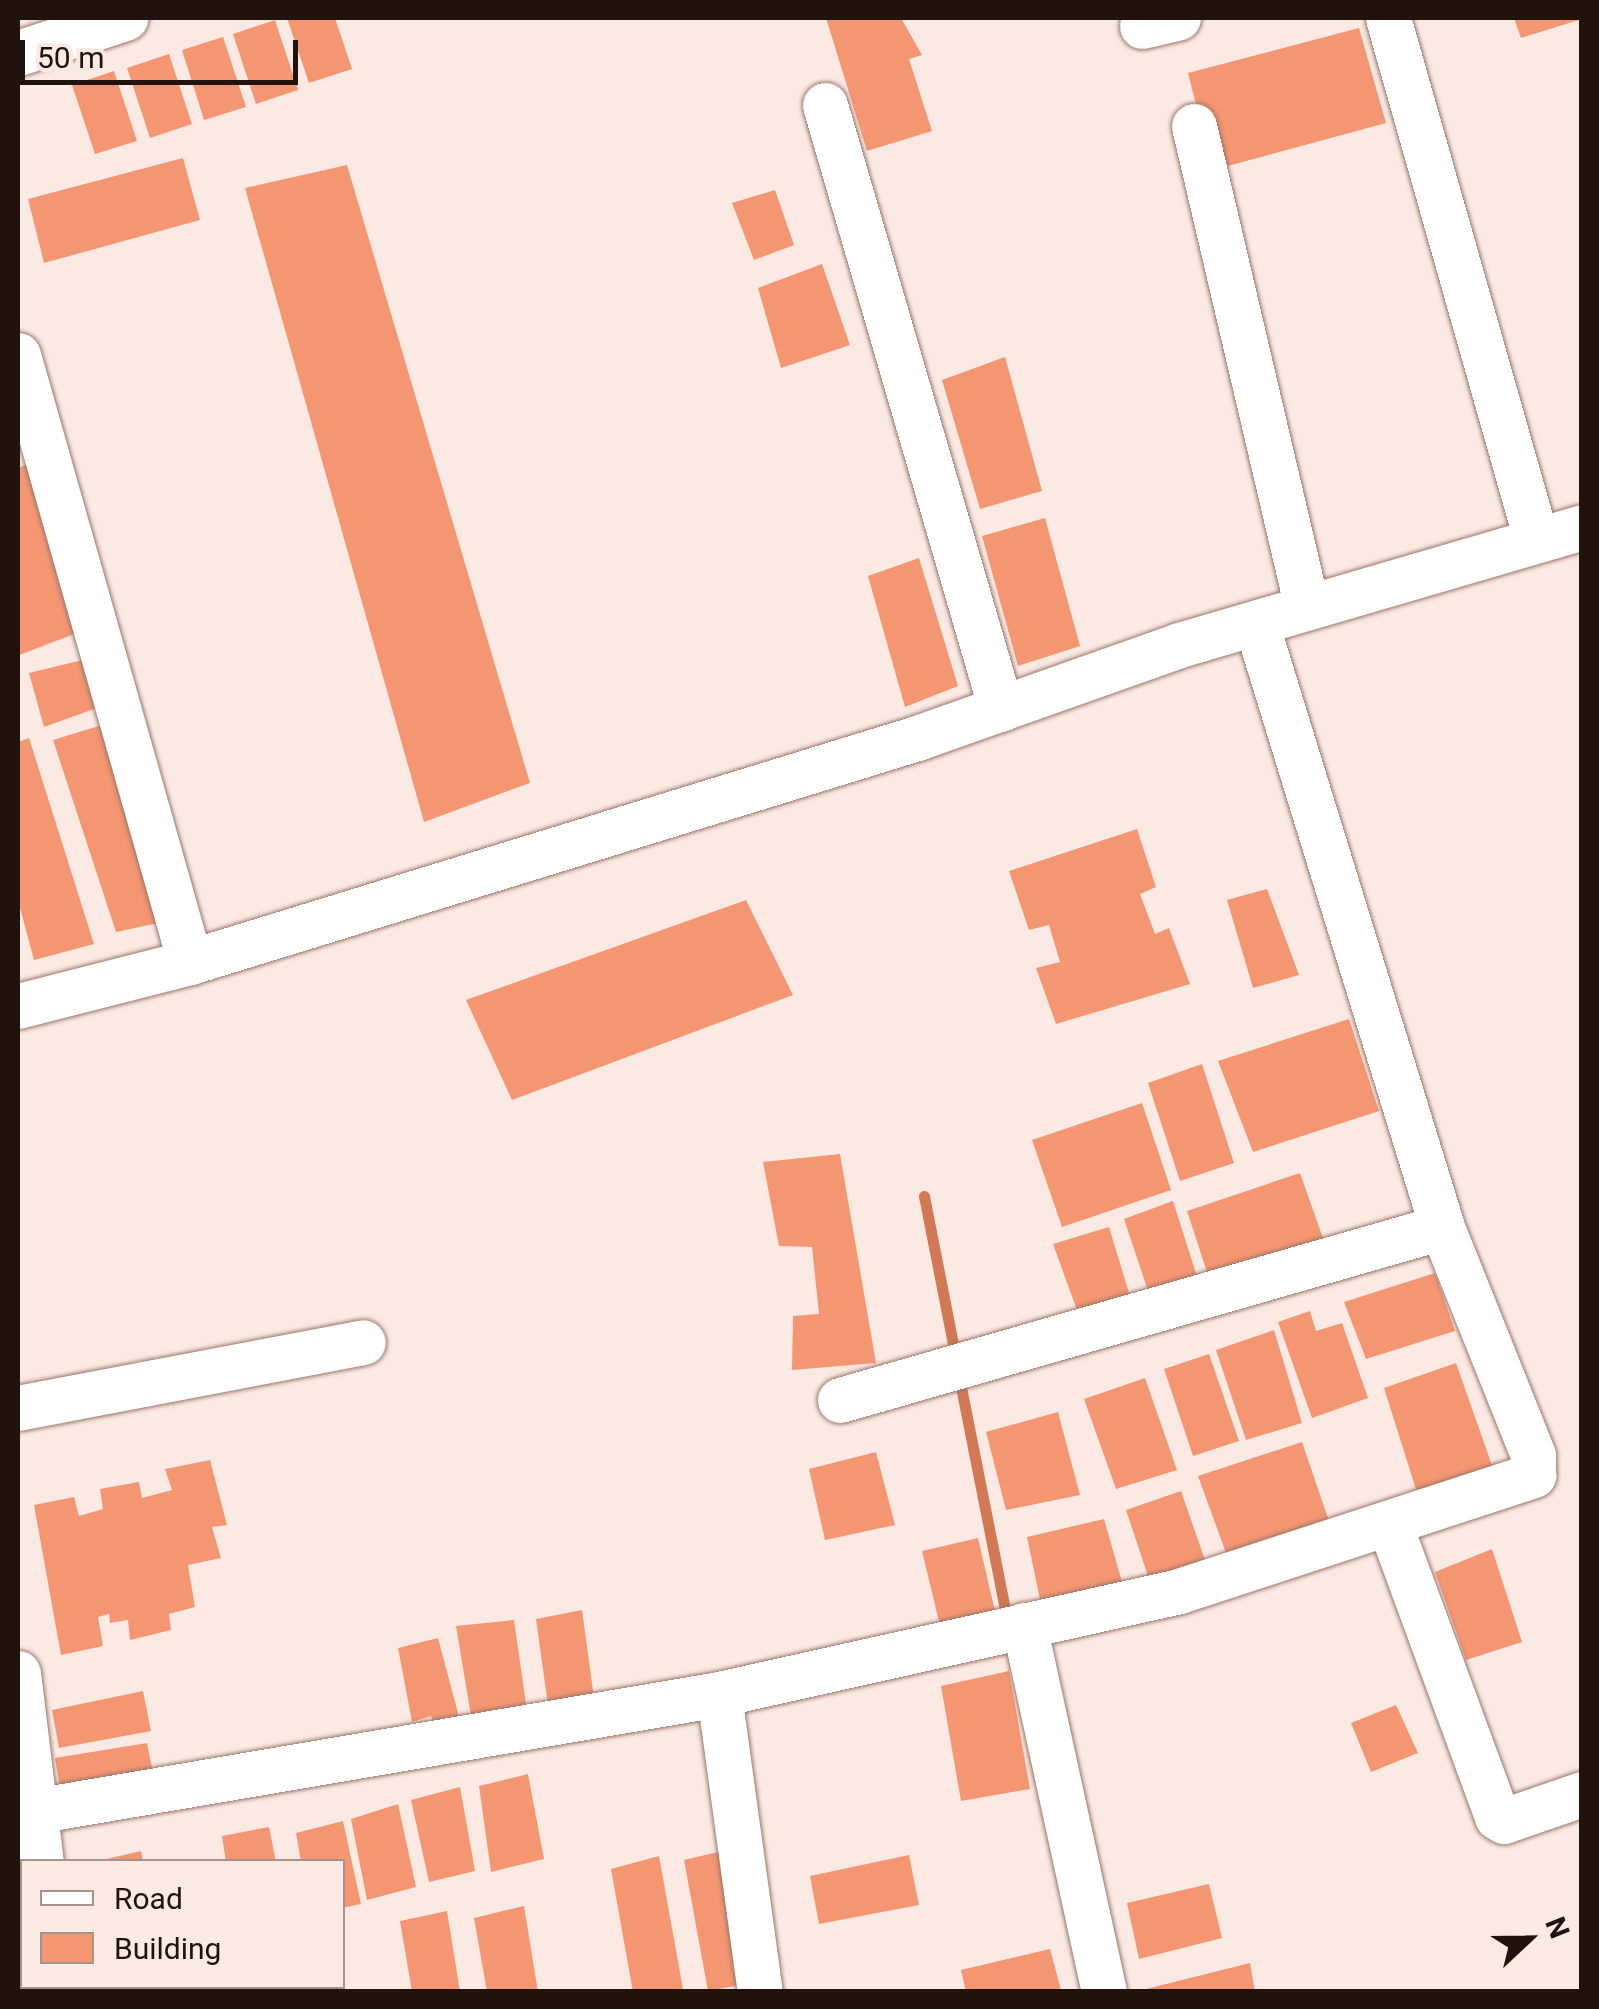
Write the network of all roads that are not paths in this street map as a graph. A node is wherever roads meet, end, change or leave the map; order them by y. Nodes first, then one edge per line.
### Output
1 (125, 18) edge
2 (1388, 18) edge
3 (18, 53) edge
4 (825, 104) dead end
5 (1194, 126) dead end
6 (18, 355) edge
7 (1582, 526) edge
8 (1536, 539) junction
9 (1308, 606) junction
10 (1256, 623) junction
11 (1001, 709) junction
12 (190, 962) junction
13 (18, 1006) edge
14 (1442, 1227) junction
15 (363, 1342) dead end
16 (840, 1400) dead end
17 (18, 1408) edge
18 (1388, 1523) junction
19 (1024, 1625) junction
20 (18, 1674) edge
21 (719, 1694) junction
22 (1582, 1794) edge
23 (34, 1811) junction
24 (41, 1859) edge
25 (760, 1992) edge
26 (1104, 1992) edge

1 - 3 street
2 - 8 street
4 - 11 street
5 - 9 street
6 - 12 street
7 - 8 street
8 - 9 street
9 - 10 street
10 - 11 street
10 - 14 street
11 - 12 street
12 - 13 street
14 - 16 street
14 - 18 street
15 - 17 street
18 - 19 street
18 - 22 street
19 - 21 street
19 - 26 street
20 - 23 street
21 - 23 street
21 - 25 street
23 - 24 street

